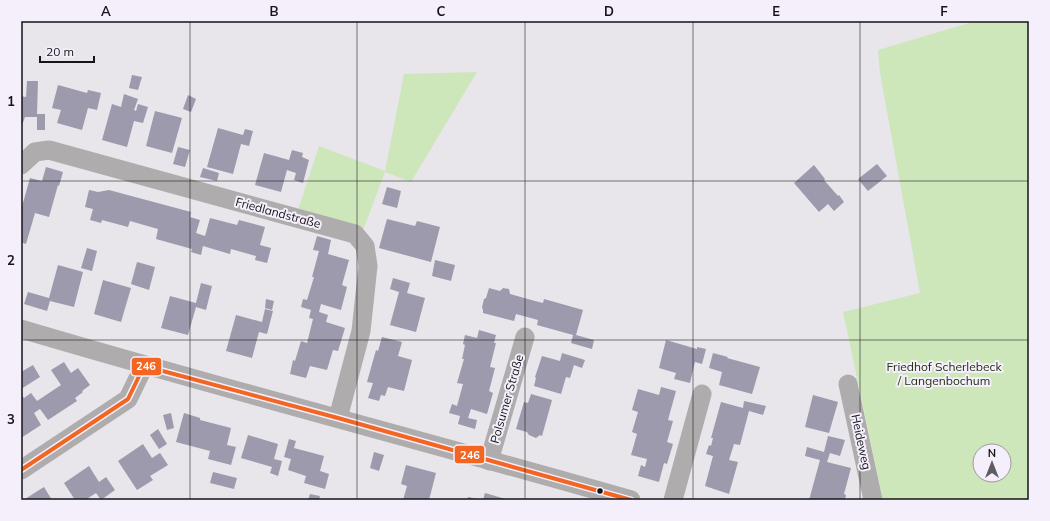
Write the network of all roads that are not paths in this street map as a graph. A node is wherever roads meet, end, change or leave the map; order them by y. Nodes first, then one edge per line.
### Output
1 (21, 165) edge
2 (21, 329) edge
3 (525, 337) dead end
4 (144, 366) junction
5 (848, 384) dead end
6 (702, 394) dead end
7 (338, 418) junction
8 (489, 461) junction
9 (21, 470) edge
10 (631, 500) edge
11 (673, 500) edge
12 (873, 500) edge

1 - 7 street, Friedlandstraße
2 - 4 street
3 - 8 street, Polsumer Straße
4 - 7 street
4 - 9 street
5 - 12 street, Heideweg
6 - 11 street
7 - 8 street
8 - 10 street

